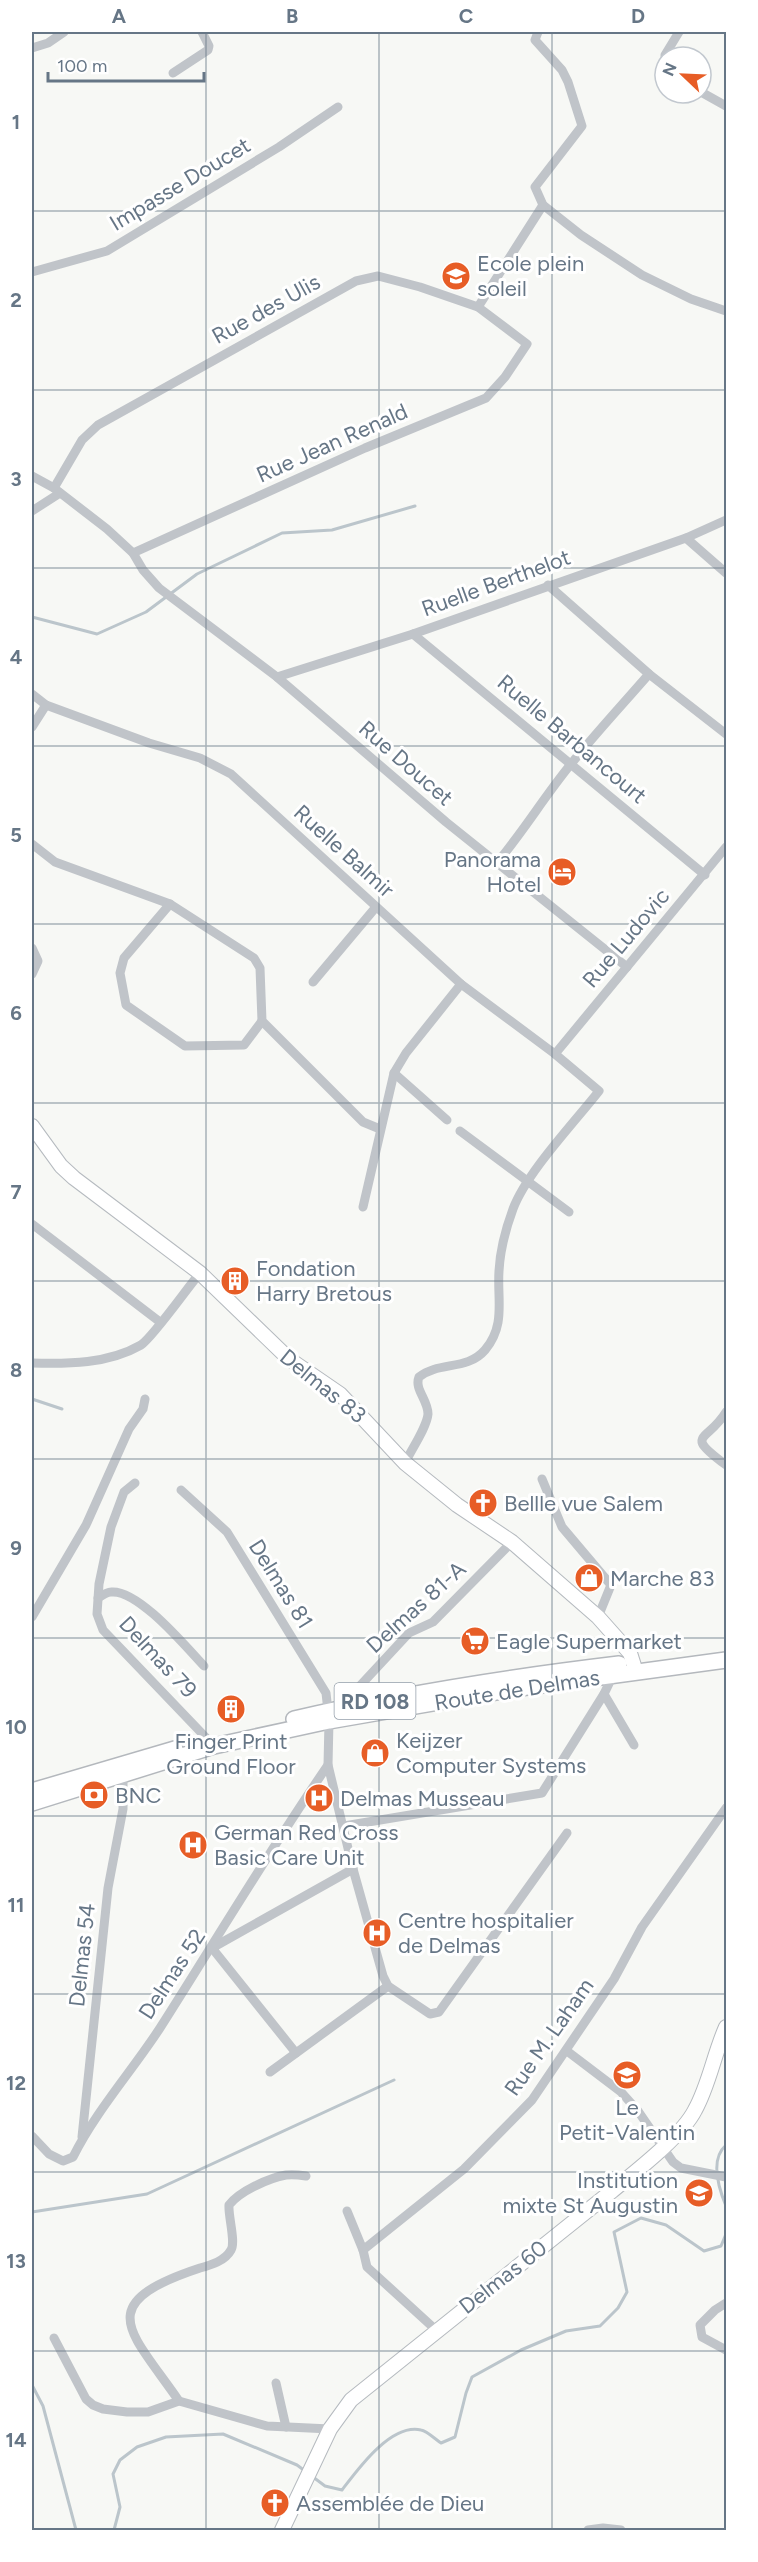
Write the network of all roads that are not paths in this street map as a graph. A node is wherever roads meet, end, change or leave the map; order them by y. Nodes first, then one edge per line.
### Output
1 (64, 32) edge
2 (202, 32) edge
3 (538, 32) edge
4 (679, 32) edge
5 (671, 45) edge
6 (32, 48) edge
7 (173, 73) dead end
8 (338, 107) dead end
9 (543, 206) junction
10 (32, 272) edge
11 (478, 307) junction
12 (726, 311) edge
13 (527, 344) joint
14 (32, 476) edge
15 (57, 491) junction
16 (32, 511) edge
17 (726, 520) edge
18 (686, 538) junction
19 (133, 553) junction
20 (726, 573) edge
21 (548, 585) junction
22 (413, 634) junction
23 (650, 674) junction
24 (277, 677) junction
25 (32, 694) edge
26 (46, 705) junction
27 (32, 727) edge
28 (726, 734) edge
29 (572, 763) junction
30 (32, 844) edge
31 (726, 848) edge
32 (496, 864) junction
33 (705, 875) junction
34 (170, 904) junction
35 (376, 907) junction
36 (32, 948) edge
37 (627, 967) junction
38 (32, 974) edge
39 (313, 982) dead end
40 (461, 984) junction
41 (262, 1021) junction
42 (555, 1054) junction
43 (394, 1073) junction
44 (447, 1120) dead end
45 (32, 1125) edge
46 (380, 1129) junction
47 (460, 1131) dead end
48 (529, 1180) junction
49 (363, 1207) dead end
50 (569, 1212) dead end
51 (32, 1224) edge
52 (200, 1273) junction
53 (160, 1322) junction
54 (32, 1363) edge
55 (145, 1399) dead end
56 (726, 1412) edge
57 (405, 1463) junction
58 (726, 1465) edge
59 (542, 1479) dead end
60 (135, 1483) dead end
61 (182, 1490) dead end
62 (512, 1542) junction
63 (98, 1598) junction
64 (32, 1616) edge
65 (598, 1617) junction
66 (726, 1649) edge
67 (726, 1660) edge
68 (204, 1666) dead end
69 (634, 1667) junction
70 (613, 1675) junction
71 (604, 1694) junction
72 (356, 1705) junction
73 (329, 1716) junction
74 (212, 1742) junction
75 (634, 1745) dead end
76 (328, 1765) junction
77 (123, 1776) junction
78 (32, 1791) edge
79 (32, 1803) edge
80 (726, 1808) edge
81 (344, 1826) junction
82 (567, 1833) dead end
83 (353, 1869) junction
84 (212, 1948) junction
85 (388, 1986) junction
86 (726, 2027) edge
87 (567, 2051) junction
88 (296, 2053) junction
89 (270, 2072) dead end
90 (32, 2136) edge
91 (82, 2139) junction
92 (662, 2148) junction
93 (306, 2176) dead end
94 (726, 2177) edge
95 (347, 2211) dead end
96 (363, 2250) junction
97 (726, 2302) edge
98 (436, 2330) junction
99 (54, 2338) dead end
100 (726, 2349) edge
101 (276, 2383) dead end
102 (179, 2401) junction
103 (286, 2427) junction
104 (330, 2429) junction
105 (282, 2530) edge
106 (588, 2530) edge
107 (621, 2530) edge

1 - 6 street
2 - 7 street
3 - 9 street
4 - 5 street
8 - 10 street, Impasse Doucet
9 - 11 street
9 - 12 street
11 - 13 street, Rue des Ulis
11 - 15 street, Rue des Ulis
13 - 19 street, Rue Jean Renald
14 - 15 street, Rue Doucet
15 - 16 street
15 - 19 street, Rue Doucet
17 - 18 street, Ruelle Berthelot
18 - 20 street
18 - 21 street, Ruelle Berthelot
19 - 24 street, Rue Doucet
21 - 22 street, Ruelle Berthelot
21 - 23 street
22 - 24 street, Ruelle Berthelot
22 - 29 street, Ruelle Barbancourt
23 - 28 street
23 - 29 street
24 - 32 street, Rue Doucet
25 - 26 street, Ruelle Balmir
26 - 27 street
26 - 35 street, Ruelle Balmir
29 - 32 street
29 - 33 street, Ruelle Barbancourt
30 - 34 street
31 - 33 street, Rue Ludovic
32 - 37 street, Rue Doucet
33 - 37 street, Rue Ludovic
34 - 41 street
34 - 41 street
35 - 39 street
35 - 40 street, Ruelle Balmir
36 - 38 street
37 - 42 street, Rue Ludovic
40 - 42 street, Ruelle Balmir
40 - 43 street
41 - 46 street
42 - 48 street, Ruelle Balmir
43 - 44 street
43 - 46 street
45 - 52 street, Delmas 83
46 - 49 street
47 - 48 street
48 - 50 street
48 - 57 street
51 - 53 street
52 - 53 street
52 - 57 street, Delmas 83
53 - 54 street
55 - 64 street
56 - 58 street
57 - 62 street, Delmas 83
59 - 65 street
60 - 63 street, Delmas 79
61 - 73 street, Delmas 81
62 - 65 street, Delmas 83
62 - 72 street, Delmas 81-A
63 - 68 street
63 - 74 street, Delmas 79
65 - 69 street, Delmas 83
66 - 69 main road, Route de Delmas / RD 108
67 - 69 main road, Route de Delmas / RD 108
69 - 70 main road, Route de Delmas / RD 108
69 - 72 main road, Route de Delmas / RD 108
70 - 71 street
70 - 73 main road, Route de Delmas / RD 108
71 - 75 street
71 - 81 street
72 - 73 main road, Route de Delmas / RD 108
73 - 74 main road, Route de Delmas / RD 108
73 - 76 street, Delmas 81
74 - 77 main road, Route de Delmas / RD 108
74 - 78 main road, Route de Delmas / RD 108
76 - 81 street, Delmas 81
76 - 84 street, Delmas 52
77 - 79 main road, Route de Delmas / RD 108
77 - 91 street, Delmas 54
80 - 87 street, Rue M. Laham
81 - 83 street, Delmas 81
82 - 85 street
83 - 84 street
83 - 85 street, Delmas 81
84 - 88 street
84 - 91 street, Delmas 52
85 - 88 street
86 - 92 street, Delmas 60
87 - 92 street
87 - 96 street, Rue M. Laham
88 - 89 street
90 - 91 street, Delmas 52
92 - 94 street
92 - 98 street, Delmas 60
93 - 102 street
95 - 96 street
96 - 98 street
97 - 100 street
98 - 104 street, Delmas 60
99 - 102 street
101 - 103 street
102 - 103 street
103 - 104 street
104 - 105 street, Delmas 60
106 - 107 street

